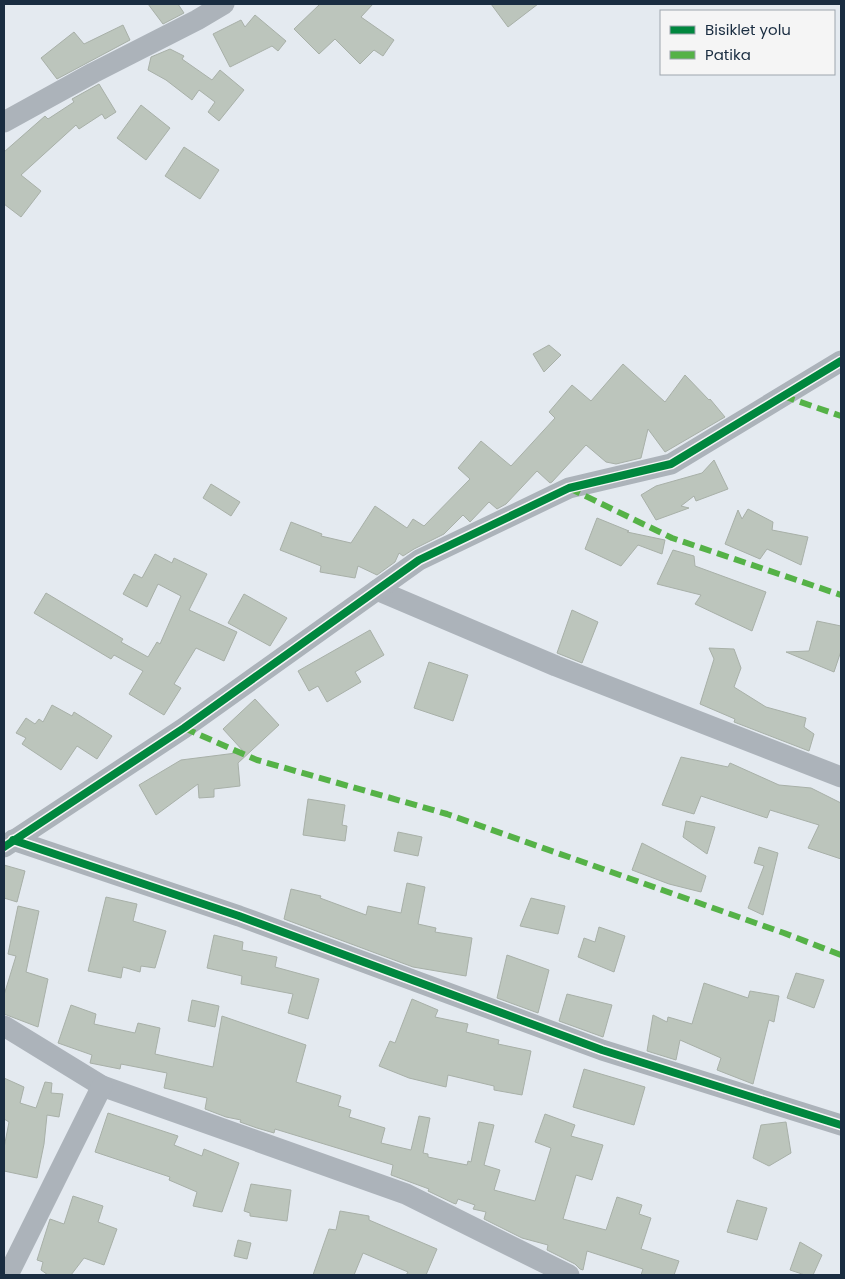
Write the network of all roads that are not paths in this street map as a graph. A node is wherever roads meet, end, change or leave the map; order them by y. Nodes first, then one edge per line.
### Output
1 (224, 4) edge
2 (4, 122) edge
3 (841, 361) edge
4 (377, 590) junction
5 (841, 777) edge
6 (9, 843) edge
7 (4, 1026) edge
8 (102, 1086) junction
9 (841, 1125) edge
10 (8, 1275) edge
11 (569, 1275) edge

1 - 2 street
3 - 4 street
4 - 5 street
4 - 6 street
6 - 9 street
7 - 8 street
8 - 10 street
8 - 11 street

